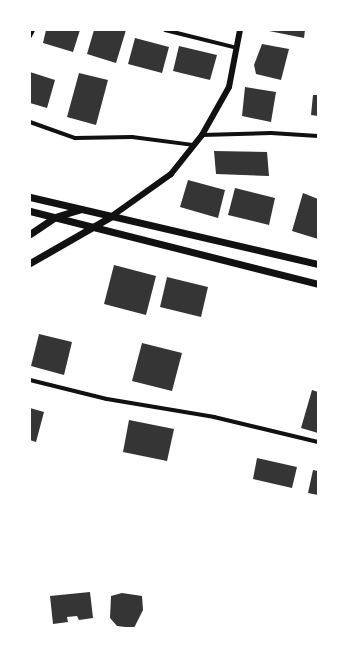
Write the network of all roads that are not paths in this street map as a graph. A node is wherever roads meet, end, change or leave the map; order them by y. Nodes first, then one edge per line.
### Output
1 (33, 30) edge
2 (165, 30) edge
3 (240, 30) edge
4 (30, 36) edge
5 (237, 48) junction
6 (30, 122) edge
7 (202, 135) junction
8 (318, 136) edge
9 (195, 145) junction
10 (30, 197) edge
11 (81, 209) junction
12 (30, 211) edge
13 (112, 216) junction
14 (55, 217) junction
15 (90, 227) junction
16 (30, 234) edge
17 (30, 263) edge
18 (318, 264) edge
19 (318, 284) edge
20 (30, 380) edge
21 (318, 442) edge

1 - 4 street
2 - 5 street
3 - 5 street
5 - 7 street
6 - 9 street
7 - 8 street
7 - 9 street
9 - 13 street
10 - 11 main road
11 - 13 main road
11 - 14 main road
12 - 14 main road
13 - 15 main road
13 - 18 main road
14 - 15 main road
14 - 16 main road
15 - 17 main road
15 - 19 main road
20 - 21 street

